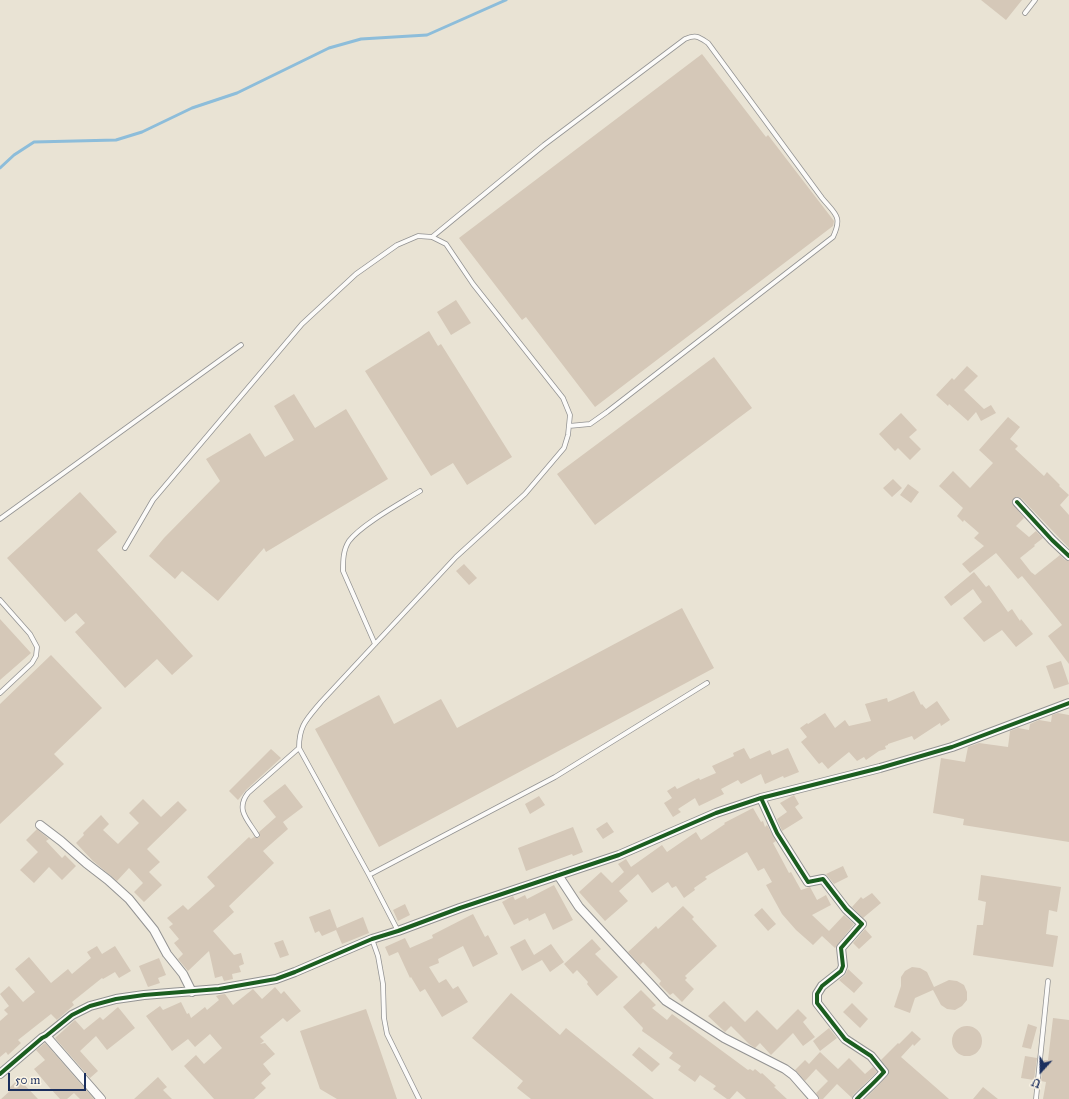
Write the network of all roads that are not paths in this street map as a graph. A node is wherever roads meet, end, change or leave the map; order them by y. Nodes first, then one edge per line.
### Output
1 (1035, 0) edge
2 (1025, 13) dead end
3 (432, 236) junction
4 (241, 345) dead end
5 (569, 426) junction
6 (420, 491) dead end
7 (1017, 502) dead end
8 (0, 519) edge
9 (125, 548) dead end
10 (1069, 556) edge
11 (0, 600) edge
12 (375, 644) junction
13 (707, 683) dead end
14 (0, 692) edge
15 (1069, 703) edge
16 (299, 748) junction
17 (761, 798) junction
18 (40, 825) dead end
19 (257, 835) dead end
20 (369, 875) junction
21 (558, 875) junction
22 (398, 931) junction
23 (372, 939) junction
24 (1048, 981) dead end
25 (192, 992) junction
26 (46, 1036) junction
27 (0, 1074) edge
28 (101, 1099) edge
29 (418, 1099) edge
30 (814, 1099) edge
31 (857, 1099) edge
32 (1036, 1099) edge

1 - 2 lane
3 - 5 lane
3 - 5 lane
3 - 9 lane
4 - 8 lane
5 - 12 lane
6 - 12 lane
7 - 10 street
11 - 14 lane
12 - 16 lane
13 - 20 lane
15 - 17 street
16 - 19 lane
16 - 20 lane
17 - 21 street
17 - 31 street
18 - 25 street
20 - 22 lane
21 - 22 street
21 - 30 street
22 - 23 street
23 - 25 street
23 - 29 lane
24 - 32 lane
25 - 26 street
26 - 27 street
26 - 28 street

